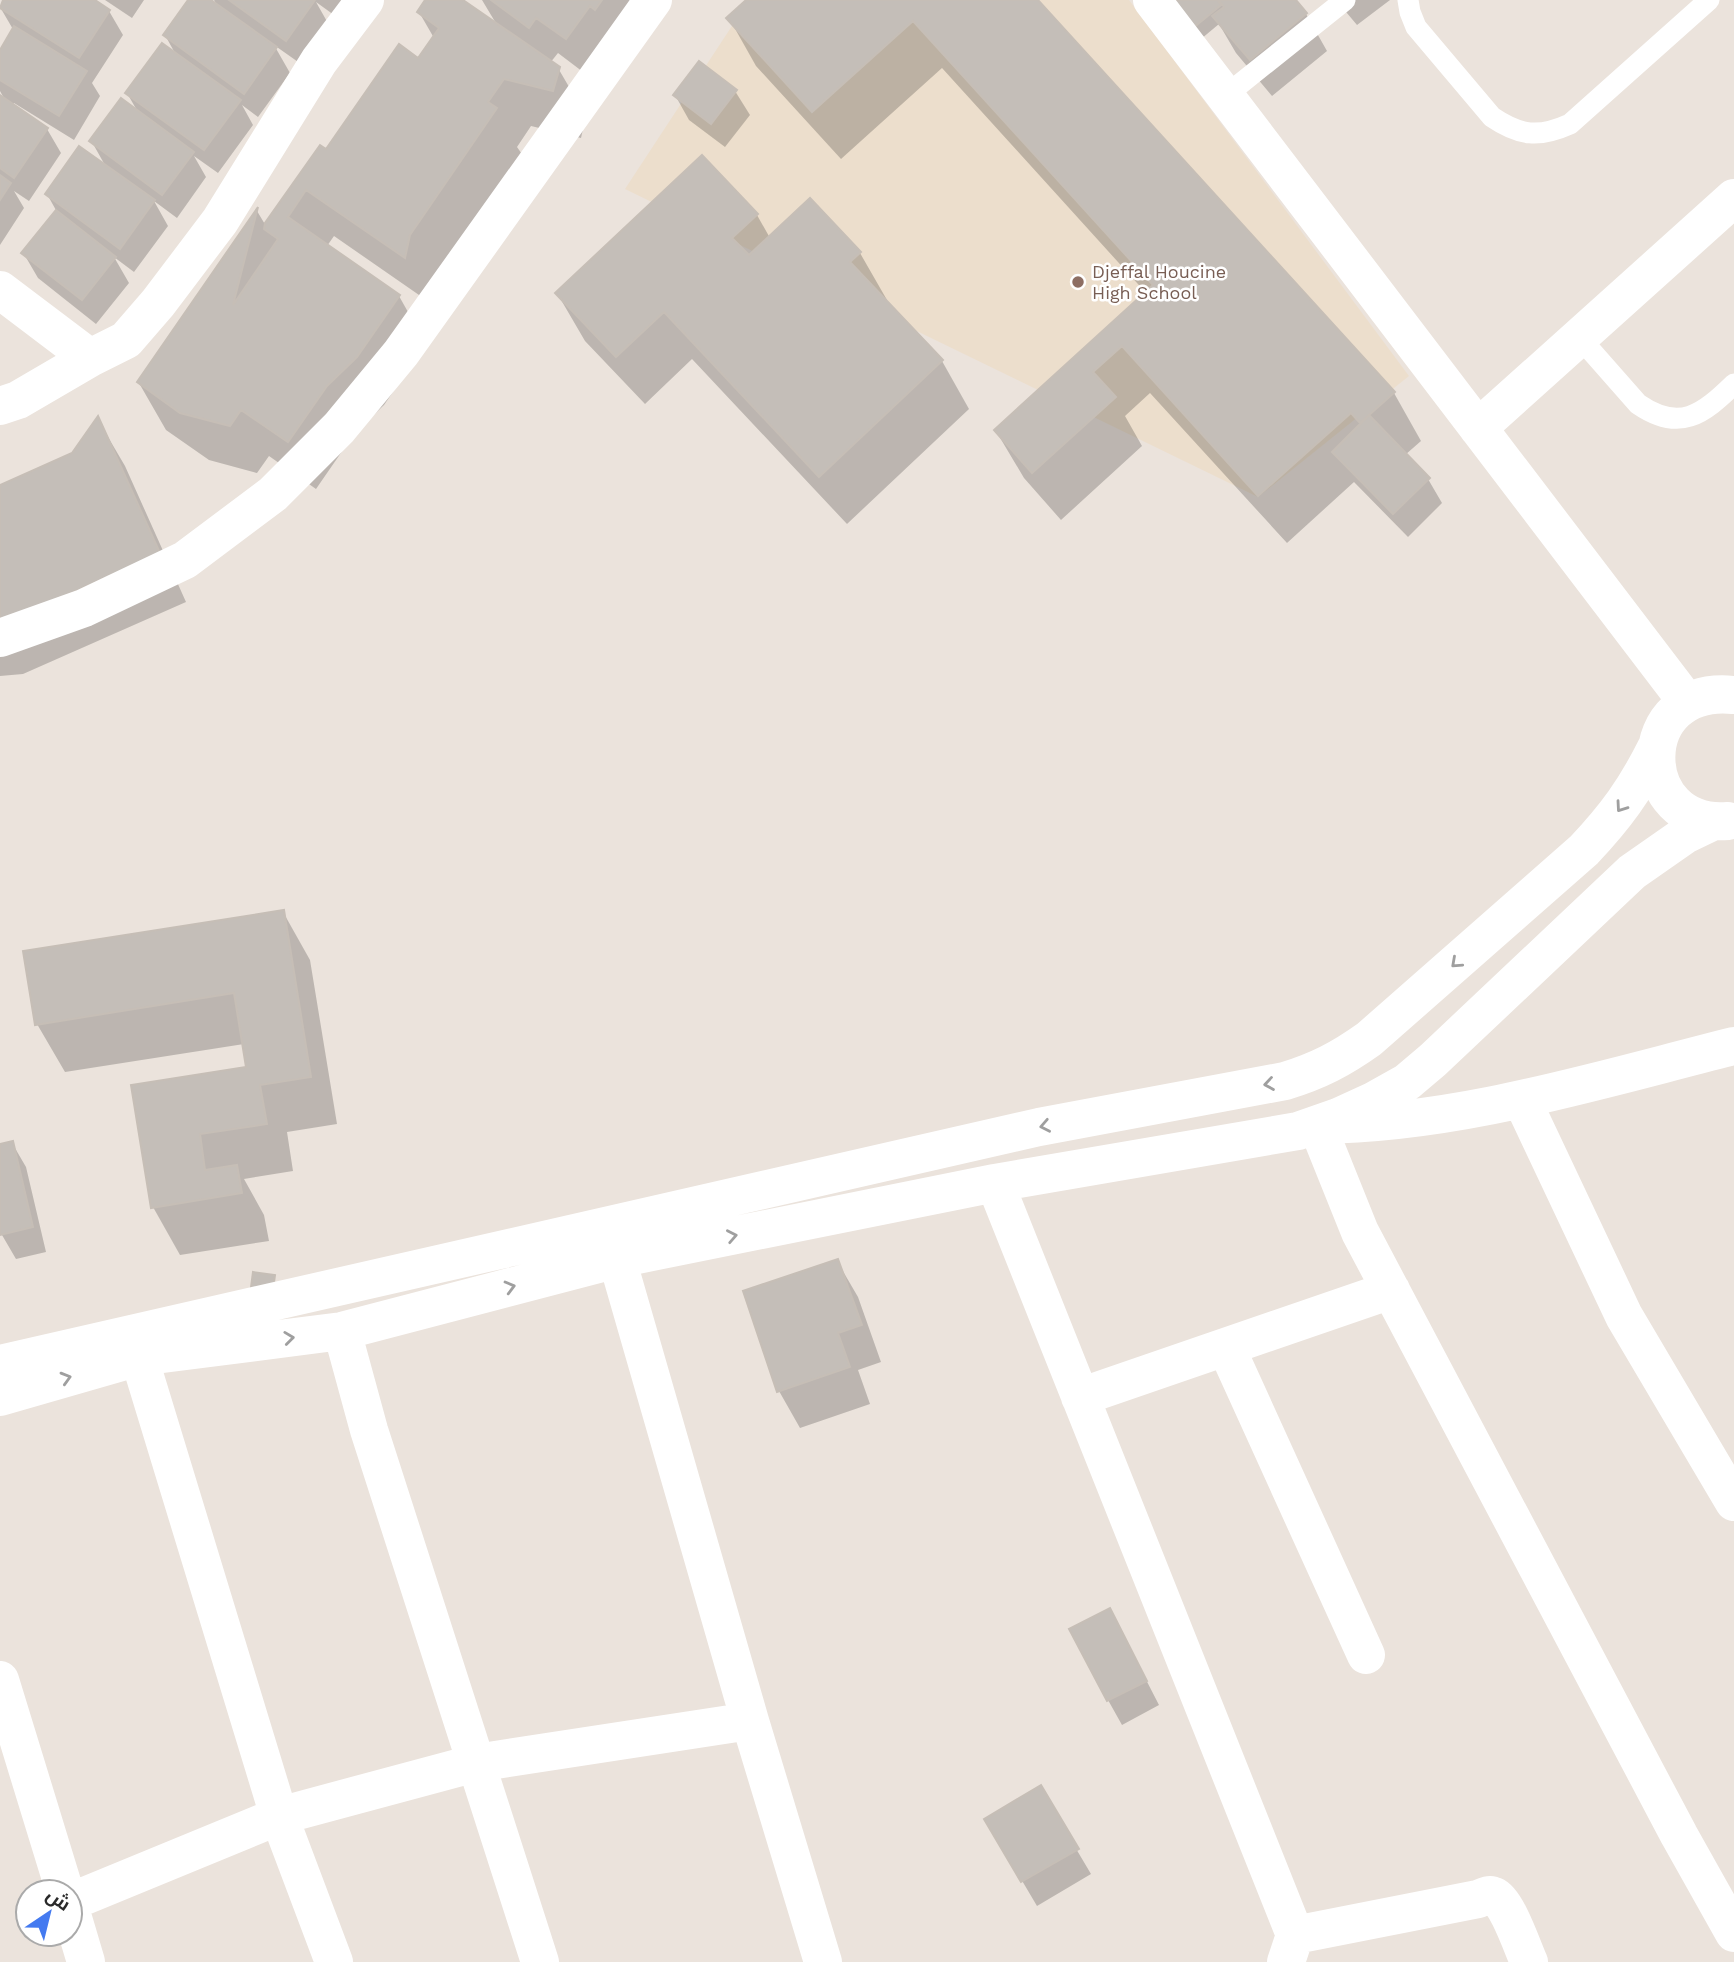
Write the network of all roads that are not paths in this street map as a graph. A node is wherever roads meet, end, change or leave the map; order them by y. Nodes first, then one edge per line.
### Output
1 (365, 0) edge
2 (653, 0) edge
3 (1152, 0) edge
4 (1345, 0) edge
5 (1408, 0) edge
6 (1709, 0) edge
7 (1225, 96) junction
8 (1734, 198) edge
9 (0, 290) edge
10 (1579, 337) junction
11 (90, 358) junction
12 (1734, 384) edge
13 (0, 407) edge
14 (1478, 428) junction
15 (0, 638) edge
16 (1734, 695) edge
17 (1687, 702) junction
18 (1656, 748) junction
19 (1723, 821) edge
20 (1734, 1046) edge
21 (1522, 1100) junction
22 (1317, 1125) junction
23 (995, 1183) junction
24 (617, 1259) junction
25 (1391, 1290) junction
26 (342, 1331) junction
27 (1226, 1347) junction
28 (139, 1357) junction
29 (0, 1364) edge
30 (0, 1397) edge
31 (1080, 1397) junction
32 (1734, 1502) edge
33 (1366, 1656) dead end
34 (0, 1680) edge
35 (750, 1721) junction
36 (476, 1763) junction
37 (279, 1816) junction
38 (61, 1878) edge
39 (84, 1896) edge
40 (1734, 1933) edge
41 (1290, 1948) edge
42 (334, 1962) edge
43 (540, 1962) edge
44 (823, 1962) edge
45 (1529, 1962) edge

1 - 11 street
2 - 15 street
3 - 7 street
4 - 7 lane
5 - 6 lane
7 - 14 street
8 - 10 street
9 - 11 street
10 - 12 lane
10 - 14 street
11 - 13 street
14 - 17 street
16 - 17 street
17 - 18 street
18 - 19 street
18 -> 29 street
19 - 22 street
20 - 21 street
21 - 22 street
21 - 32 street
22 - 23 street
22 - 25 street
24 -> 23 street
23 - 31 street
26 -> 24 street
24 - 35 street
25 - 27 street
25 - 40 street
28 -> 26 street
26 - 36 street
27 - 31 street
27 - 33 street
30 -> 28 street
28 - 37 street
31 - 41 street
34 - 38 street
35 - 36 street
35 - 44 street
36 - 37 street
36 - 43 street
37 - 39 street
37 - 42 street
41 - 45 street

